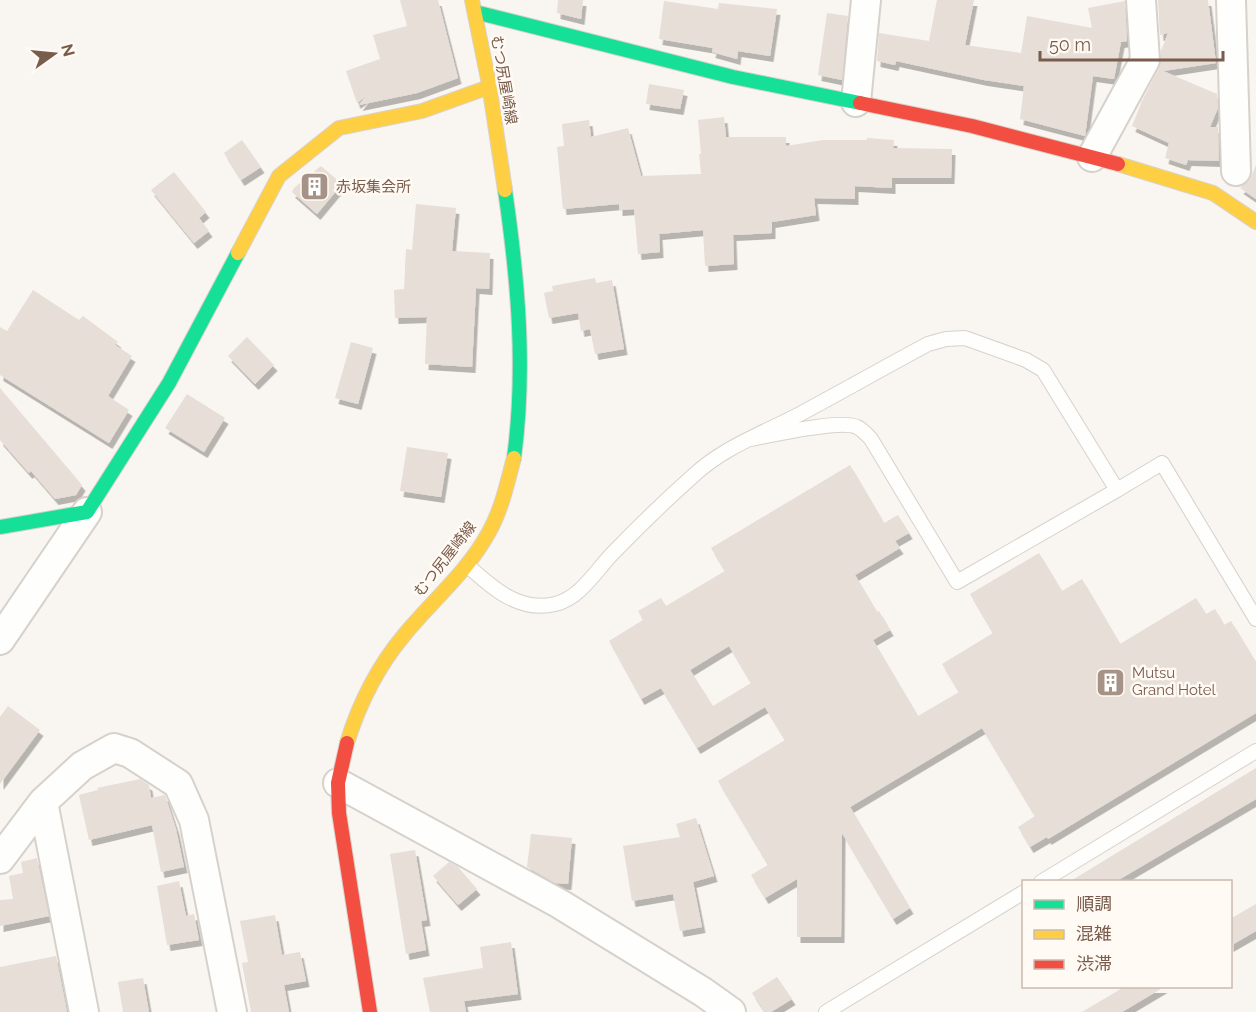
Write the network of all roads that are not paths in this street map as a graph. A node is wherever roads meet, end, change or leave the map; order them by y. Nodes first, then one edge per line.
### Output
1 (866, 0) edge
2 (1141, 0) edge
3 (1231, 0) edge
4 (473, 6) edge
5 (489, 87) junction
6 (856, 102) junction
7 (1092, 157) junction
8 (1246, 171) edge
9 (1213, 193) junction
10 (1256, 222) edge
11 (751, 439) junction
12 (1117, 490) junction
13 (87, 512) junction
14 (0, 527) edge
15 (466, 564) junction
16 (1256, 619) edge
17 (0, 640) edge
18 (1256, 752) edge
19 (338, 783) junction
20 (43, 802) junction
21 (0, 859) edge
22 (1044, 880) edge
23 (1022, 893) edge
24 (84, 1012) edge
25 (232, 1012) edge
26 (370, 1012) edge
27 (731, 1012) edge
28 (826, 1012) edge

1 - 6 street
2 - 7 street
3 - 8 street
4 - 5 street, むつ尻屋崎線
4 - 6 street
5 - 13 street
5 - 15 street, むつ尻屋崎線
6 - 7 street
7 - 9 street
8 - 9 street
9 - 10 street
11 - 12 lane
11 - 12 lane
11 - 15 lane
12 - 16 lane
13 - 14 street
13 - 17 street
15 - 19 street, むつ尻屋崎線
18 - 22 lane
19 - 26 street, むつ尻屋崎線
19 - 27 street
20 - 21 street
20 - 24 street
20 - 25 street
23 - 28 lane

